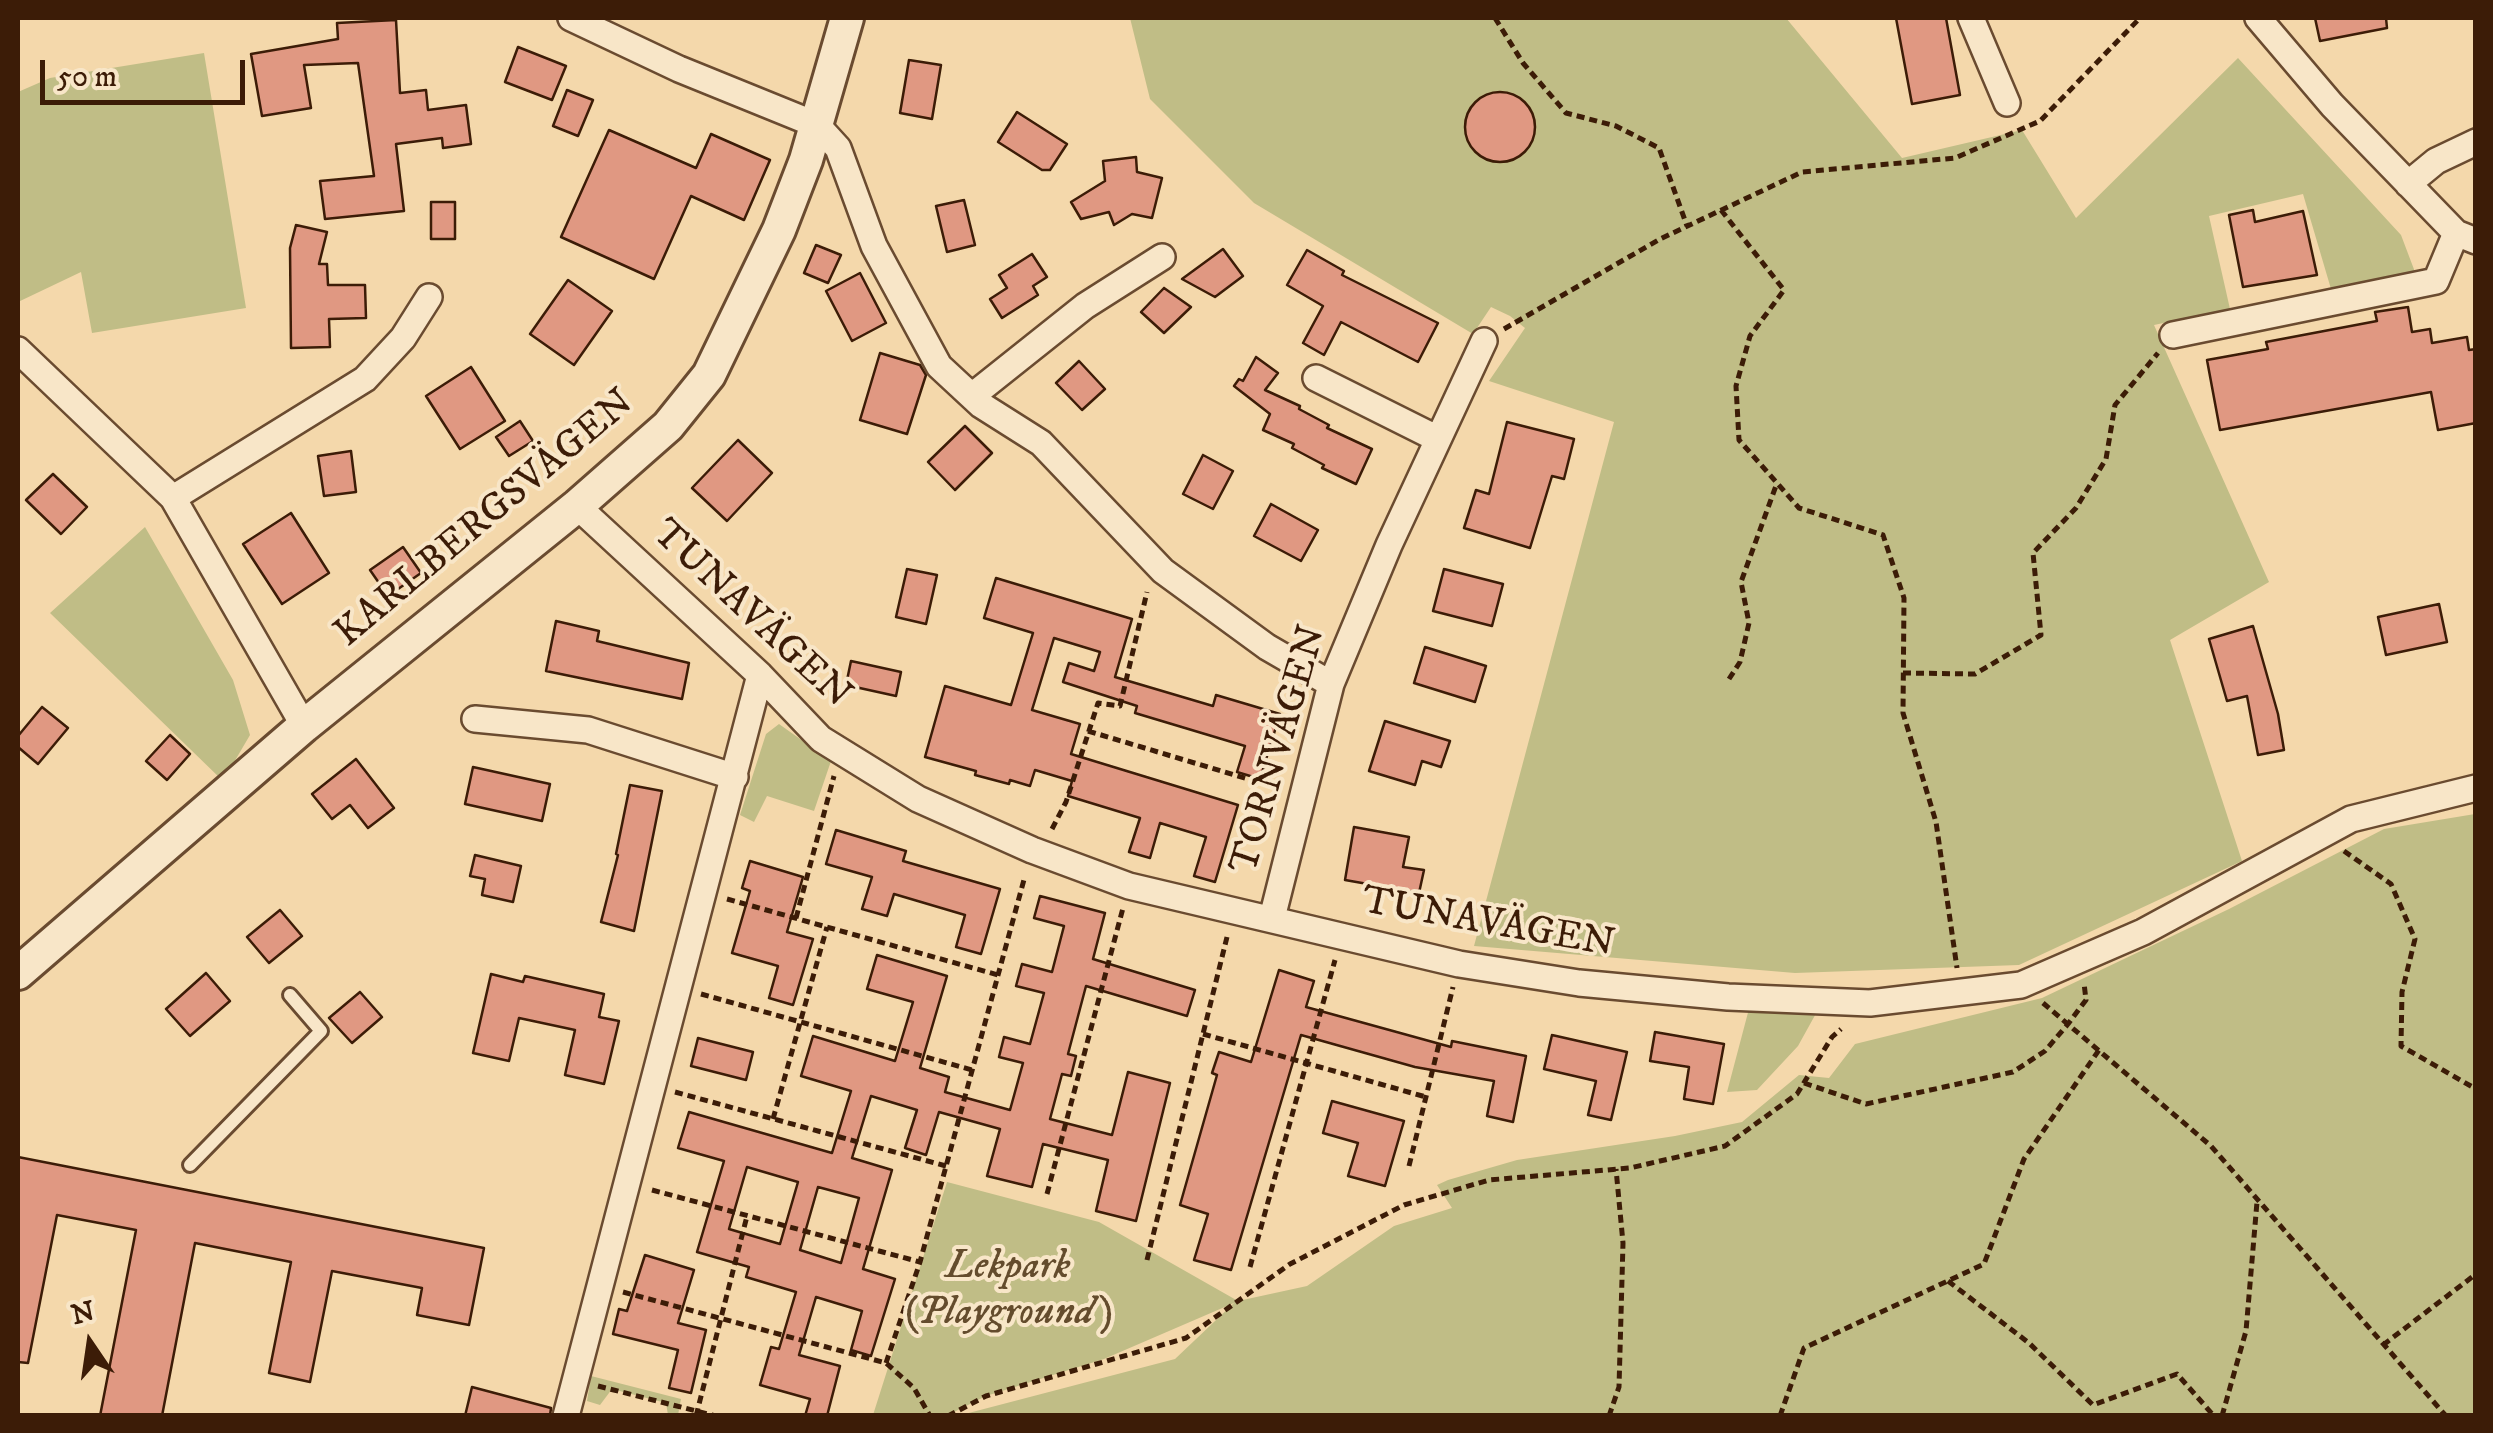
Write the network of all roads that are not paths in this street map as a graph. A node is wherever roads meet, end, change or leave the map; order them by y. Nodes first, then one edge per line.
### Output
1 (571, 18) edge
2 (847, 18) edge
3 (1971, 18) edge
4 (2258, 18) edge
5 (2007, 103) dead end
6 (818, 125) junction
7 (2476, 142) edge
8 (2408, 184) junction
9 (2466, 237) edge
10 (1162, 257) dead end
11 (428, 297) dead end
12 (2172, 335) road end
13 (1484, 341) road end
14 (18, 350) edge
15 (1316, 378) dead end
16 (972, 396) junction
17 (1438, 439) junction
18 (173, 498) junction
19 (577, 506) junction
20 (760, 674) junction
21 (1331, 684) junction
22 (475, 719) dead end
23 (304, 726) junction
24 (735, 777) junction
25 (2476, 788) edge
26 (1272, 918) junction
27 (18, 973) edge
28 (290, 996) dead end
29 (190, 1165) dead end
30 (566, 1416) edge

1 - 6 street
2 - 6 street, KARLBERGSVÄGEN
3 - 5 street
4 - 8 street
6 - 16 street
6 - 19 street, KARLBERGSVÄGEN
7 - 8 street
8 - 9 street
9 - 12 street
10 - 16 street
11 - 18 street
13 - 17 street, TORNVÄGEN
14 - 18 street
15 - 17 street
16 - 21 street
17 - 21 street, TORNVÄGEN
18 - 23 street
19 - 20 street, TUNAVÄGEN
19 - 23 street, KARLBERGSVÄGEN
20 - 24 street
20 - 26 street, TUNAVÄGEN
21 - 26 street, TORNVÄGEN
22 - 24 street
23 - 27 street, KARLBERGSVÄGEN
24 - 30 street
25 - 26 street, TUNAVÄGEN
28 - 29 lane

